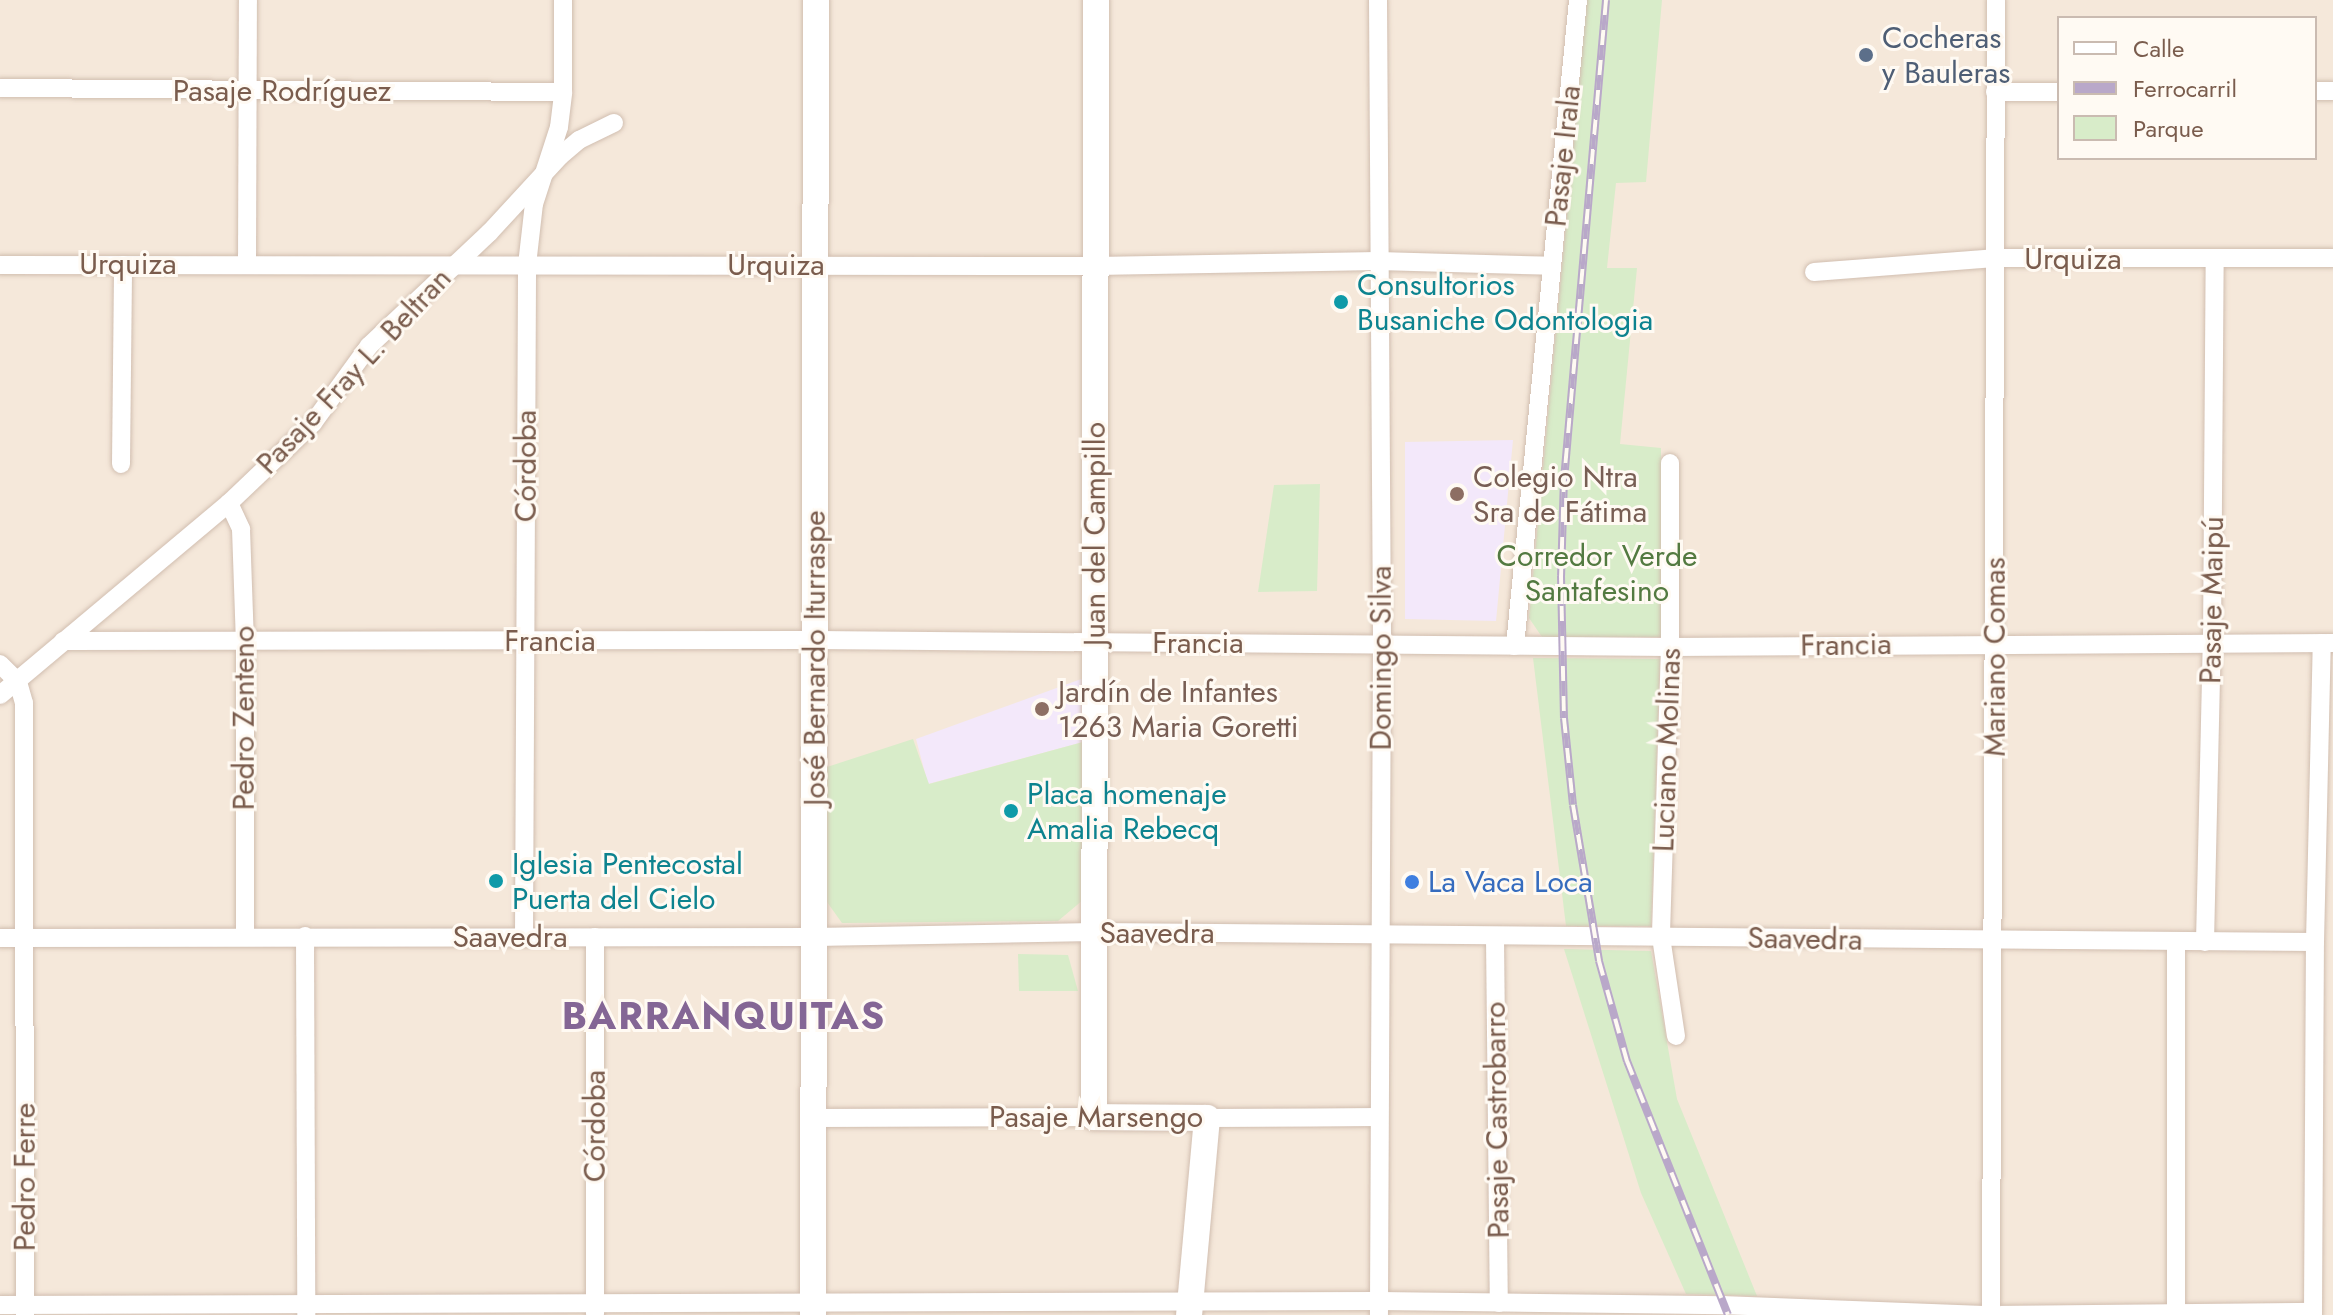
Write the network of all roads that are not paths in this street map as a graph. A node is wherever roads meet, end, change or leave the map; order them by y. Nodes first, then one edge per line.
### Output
1 (248, 0) edge
2 (563, 0) edge
3 (816, 0) edge
4 (1096, 0) edge
5 (1378, 0) edge
6 (1578, 0) edge
7 (1996, 0) edge
8 (0, 88) edge
9 (248, 91) junction
10 (563, 92) junction
11 (1995, 92) junction
12 (2057, 92) edge
13 (614, 123) dead end
14 (545, 177) junction
15 (1994, 258) junction
16 (2333, 258) edge
17 (2215, 259) junction
18 (1378, 261) junction
19 (247, 263) junction
20 (0, 265) edge
21 (123, 265) junction
22 (527, 265) junction
23 (816, 265) junction
24 (451, 266) junction
25 (1096, 266) junction
26 (1552, 266) junction
27 (1814, 272) dead end
28 (1670, 463) dead end
29 (121, 464) dead end
30 (229, 503) junction
31 (815, 640) junction
32 (63, 641) junction
33 (245, 641) junction
34 (525, 641) junction
35 (2212, 642) junction
36 (1094, 643) junction
37 (1995, 643) junction
38 (2327, 643) edge
39 (1382, 644) junction
40 (1515, 646) junction
41 (1670, 647) junction
42 (0, 664) edge
43 (18, 682) junction
44 (0, 695) edge
45 (1095, 932) junction
46 (1380, 935) junction
47 (245, 936) junction
48 (305, 936) junction
49 (524, 937) junction
50 (595, 937) junction
51 (815, 937) junction
52 (1495, 937) junction
53 (1661, 937) junction
54 (0, 938) edge
55 (24, 938) junction
56 (2176, 941) junction
57 (1994, 942) junction
58 (2205, 942) junction
59 (2315, 942) junction
60 (1676, 1036) dead end
61 (1094, 1117) junction
62 (1378, 1117) junction
63 (815, 1118) junction
64 (1207, 1118) junction
65 (1499, 1303) junction
66 (0, 1305) edge
67 (1379, 1308) edge
68 (812, 1309) edge
69 (1190, 1309) edge
70 (25, 1310) edge
71 (595, 1310) edge
72 (306, 1311) edge
73 (2176, 1313) junction
74 (2313, 1313) edge
75 (2148, 1314) edge
76 (1990, 1315) edge
77 (2001, 1315) edge

1 - 9 street
2 - 10 street, Córdoba
3 - 23 street, José Bernardo Iturraspe
4 - 25 street, Juan del Campillo
5 - 18 street, Domingo Silva
6 - 26 street, Pasaje Irala
7 - 11 street, Mariano Comas
8 - 9 street, Pasaje Rodríguez
9 - 10 street, Pasaje Rodríguez
9 - 19 street
10 - 14 street, Córdoba
11 - 12 street
11 - 15 street, Mariano Comas
13 - 14 street, Pasaje Fray L. Beltran
14 - 22 street, Córdoba
14 - 24 street, Pasaje Fray L. Beltran
15 - 17 street, Urquiza
15 - 27 street, Urquiza
15 - 37 street, Mariano Comas
16 - 17 street, Urquiza
17 - 35 street, Pasaje Maipú
18 - 25 street, Urquiza
18 - 26 street, Urquiza
18 - 39 street, Domingo Silva
19 - 21 street, Urquiza
19 - 24 street, Urquiza
20 - 21 street, Urquiza
21 - 29 street
22 - 23 street, Urquiza
22 - 24 street, Urquiza
22 - 34 street, Córdoba
23 - 25 street, Urquiza
23 - 31 street, José Bernardo Iturraspe
24 - 30 street, Pasaje Fray L. Beltran
25 - 36 street, Juan del Campillo
26 - 40 street, Pasaje Irala
28 - 41 street, Luciano Molinas
30 - 32 street, Pasaje Fray L. Beltran
30 - 33 street, Pedro Zenteno
31 - 34 street, Francia
31 - 36 street, Francia
31 - 51 street, José Bernardo Iturraspe
32 - 33 street, Francia
32 - 43 street, Pasaje Fray L. Beltran
33 - 34 street, Francia
33 - 47 street, Pedro Zenteno
34 - 49 street, Córdoba
35 - 37 street, Francia
35 - 38 street, Francia
35 - 58 street, Pasaje Maipú
36 - 39 street, Francia
36 - 45 street, Juan del Campillo
37 - 41 street, Francia
37 - 57 street, Mariano Comas
38 - 59 street
39 - 40 street, Francia
39 - 46 street, Domingo Silva
40 - 41 street, Francia
41 - 53 street, Luciano Molinas
42 - 43 street
43 - 44 street, Pasaje Fray L. Beltran
43 - 55 street, Pedro Ferre
45 - 46 street, Saavedra
45 - 51 street, Saavedra
45 - 61 street, Juan del Campillo
46 - 52 street, Saavedra
46 - 62 street, Domingo Silva
47 - 48 street, Saavedra
47 - 55 street, Saavedra
48 - 49 street, Saavedra
48 - 72 street
49 - 50 street, Saavedra
50 - 51 street, Saavedra
50 - 71 street, Córdoba
51 - 63 street, José Bernardo Iturraspe
52 - 53 street, Saavedra
52 - 65 street, Pasaje Castrobarro
53 - 57 street, Saavedra
53 - 60 street, Luciano Molinas
54 - 55 street, Saavedra
55 - 70 street, Pedro Ferre
56 - 57 street, Saavedra
56 - 58 street, Saavedra
56 - 73 street
57 - 76 street, Mariano Comas
58 - 59 street, Saavedra
59 - 74 street
61 - 63 street, Pasaje Marsengo
61 - 64 street, Pasaje Marsengo
62 - 64 street, Pasaje Marsengo
62 - 67 street, Domingo Silva
63 - 68 street, José Bernardo Iturraspe
64 - 69 street
65 - 67 street
65 - 76 street
66 - 70 street
67 - 69 street
68 - 69 street
68 - 71 street
70 - 72 street
71 - 72 street
73 - 74 street
73 - 75 street
75 - 77 street

